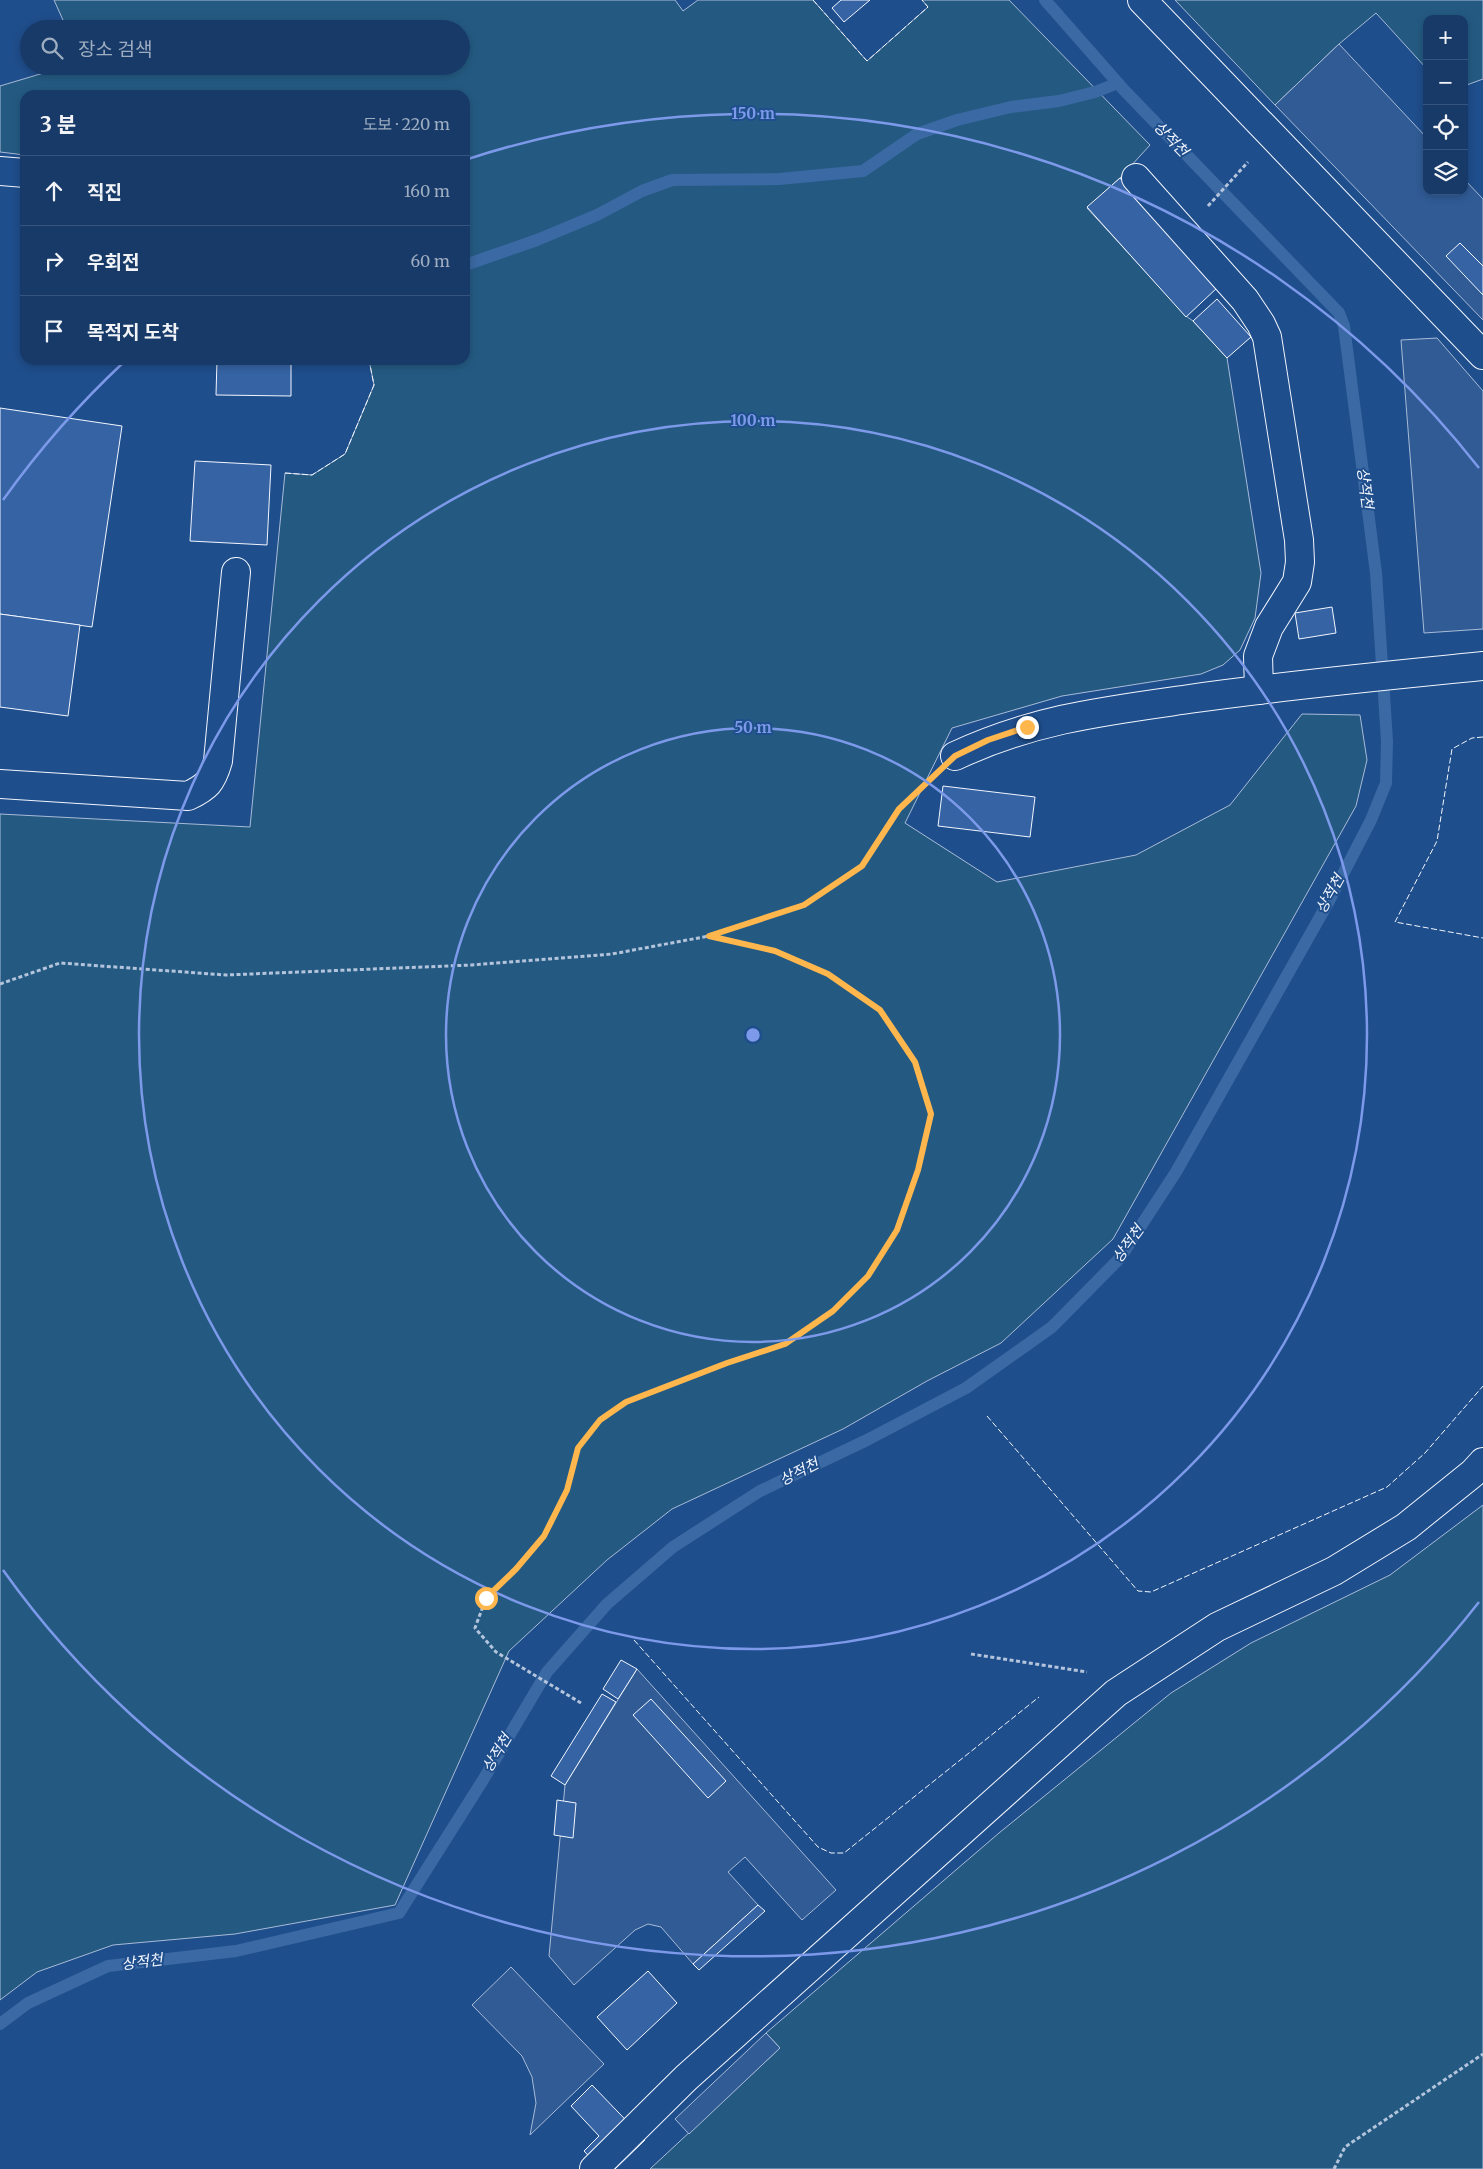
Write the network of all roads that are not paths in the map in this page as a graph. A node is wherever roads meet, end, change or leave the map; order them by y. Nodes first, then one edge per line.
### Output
1 (1142, 0) edge
2 (0, 171) edge
3 (20, 173) edge
4 (1136, 178) dead end
5 (1483, 355) edge
6 (236, 572) dead end
7 (1483, 666) edge
8 (1259, 690) junction
9 (955, 756) road end
10 (0, 784) edge
11 (1483, 1462) edge
12 (594, 2169) edge

1 - 5 lane
2 - 3 lane
4 - 8 lane
6 - 10 lane
7 - 8 lane
8 - 9 lane
11 - 12 lane

